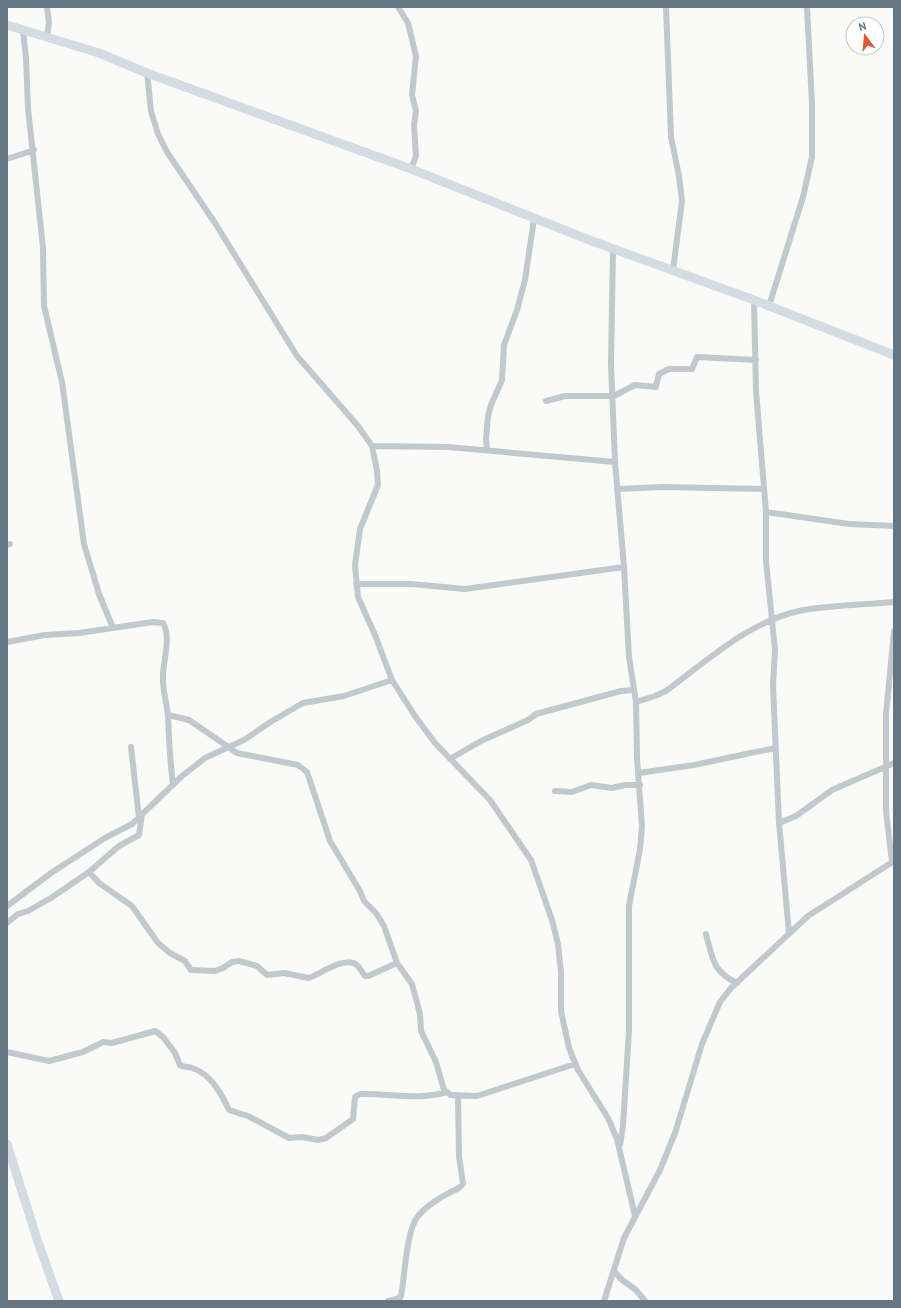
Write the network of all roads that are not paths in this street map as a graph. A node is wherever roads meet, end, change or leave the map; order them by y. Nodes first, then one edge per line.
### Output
1 (47, 7) edge
2 (398, 7) edge
3 (666, 7) edge
4 (807, 7) edge
5 (7, 25) edge
6 (23, 31) junction
7 (46, 37) junction
8 (147, 73) junction
9 (34, 150) junction
10 (7, 159) edge
11 (411, 169) junction
12 (534, 219) junction
13 (613, 248) junction
14 (673, 270) junction
15 (754, 300) junction
16 (769, 306) junction
17 (894, 355) edge
18 (756, 360) junction
19 (614, 396) junction
20 (546, 401) dead end
21 (372, 446) junction
22 (487, 450) junction
23 (615, 462) junction
24 (617, 489) junction
25 (764, 489) junction
26 (766, 512) junction
27 (894, 526) edge
28 (624, 567) junction
29 (356, 584) junction
30 (894, 602) edge
31 (772, 620) junction
32 (113, 628) junction
33 (894, 631) edge
34 (7, 642) edge
35 (891, 669) edge
36 (392, 680) junction
37 (634, 690) junction
38 (888, 691) junction
39 (894, 696) edge
40 (636, 702) junction
41 (168, 715) junction
42 (131, 747) dead end
43 (227, 747) junction
44 (775, 748) junction
45 (450, 759) junction
46 (894, 763) edge
47 (886, 767) junction
48 (639, 773) junction
49 (173, 784) junction
50 (640, 785) junction
51 (555, 791) dead end
52 (140, 816) junction
53 (779, 823) junction
54 (893, 862) edge
55 (89, 872) junction
56 (7, 906) edge
57 (7, 923) edge
58 (789, 933) junction
59 (706, 934) dead end
60 (397, 963) junction
61 (737, 983) junction
62 (7, 1052) edge
63 (575, 1064) junction
64 (447, 1092) junction
65 (458, 1096) junction
66 (7, 1144) edge
67 (620, 1147) junction
68 (635, 1216) junction
69 (614, 1271) junction
70 (59, 1301) edge
71 (388, 1301) edge
72 (604, 1301) edge
73 (645, 1301) edge

1 - 7 street
2 - 11 street
3 - 14 street
4 - 16 street
5 - 6 main road
6 - 7 main road
6 - 9 street
7 - 8 main road
8 - 11 main road
8 - 21 street
9 - 10 street
9 - 32 street
11 - 12 main road
12 - 13 main road
12 - 22 street
13 - 14 main road
13 - 19 street
14 - 15 main road
15 - 16 main road
15 - 18 street
16 - 17 main road
18 - 19 street
18 - 25 street
19 - 20 street
19 - 23 street
21 - 22 street
21 - 29 street
22 - 23 street
23 - 24 street
24 - 25 street
24 - 28 street
25 - 26 street
26 - 27 street
26 - 31 street
28 - 29 street
28 - 37 street
29 - 36 street
30 - 31 street
31 - 40 street
31 - 44 street
32 - 34 street
32 - 41 street
33 - 35 street
35 - 38 street
36 - 43 street
36 - 45 street
37 - 40 street
37 - 45 street
38 - 39 street
38 - 47 street
40 - 48 street
41 - 43 street
41 - 49 street
42 - 52 street
43 - 49 street
43 - 60 street
44 - 48 street
44 - 53 street
45 - 63 street
46 - 47 street
47 - 53 street
47 - 54 street
48 - 50 street
49 - 52 street
50 - 51 street
50 - 67 street
52 - 55 street
52 - 56 street
53 - 58 street
54 - 58 street
55 - 57 street
55 - 60 street
58 - 61 street
59 - 61 street
60 - 64 street
61 - 68 street
62 - 64 street
63 - 65 street
63 - 67 street
64 - 65 street
65 - 71 street
66 - 70 main road
67 - 68 street
68 - 69 street
69 - 72 street
69 - 73 street

